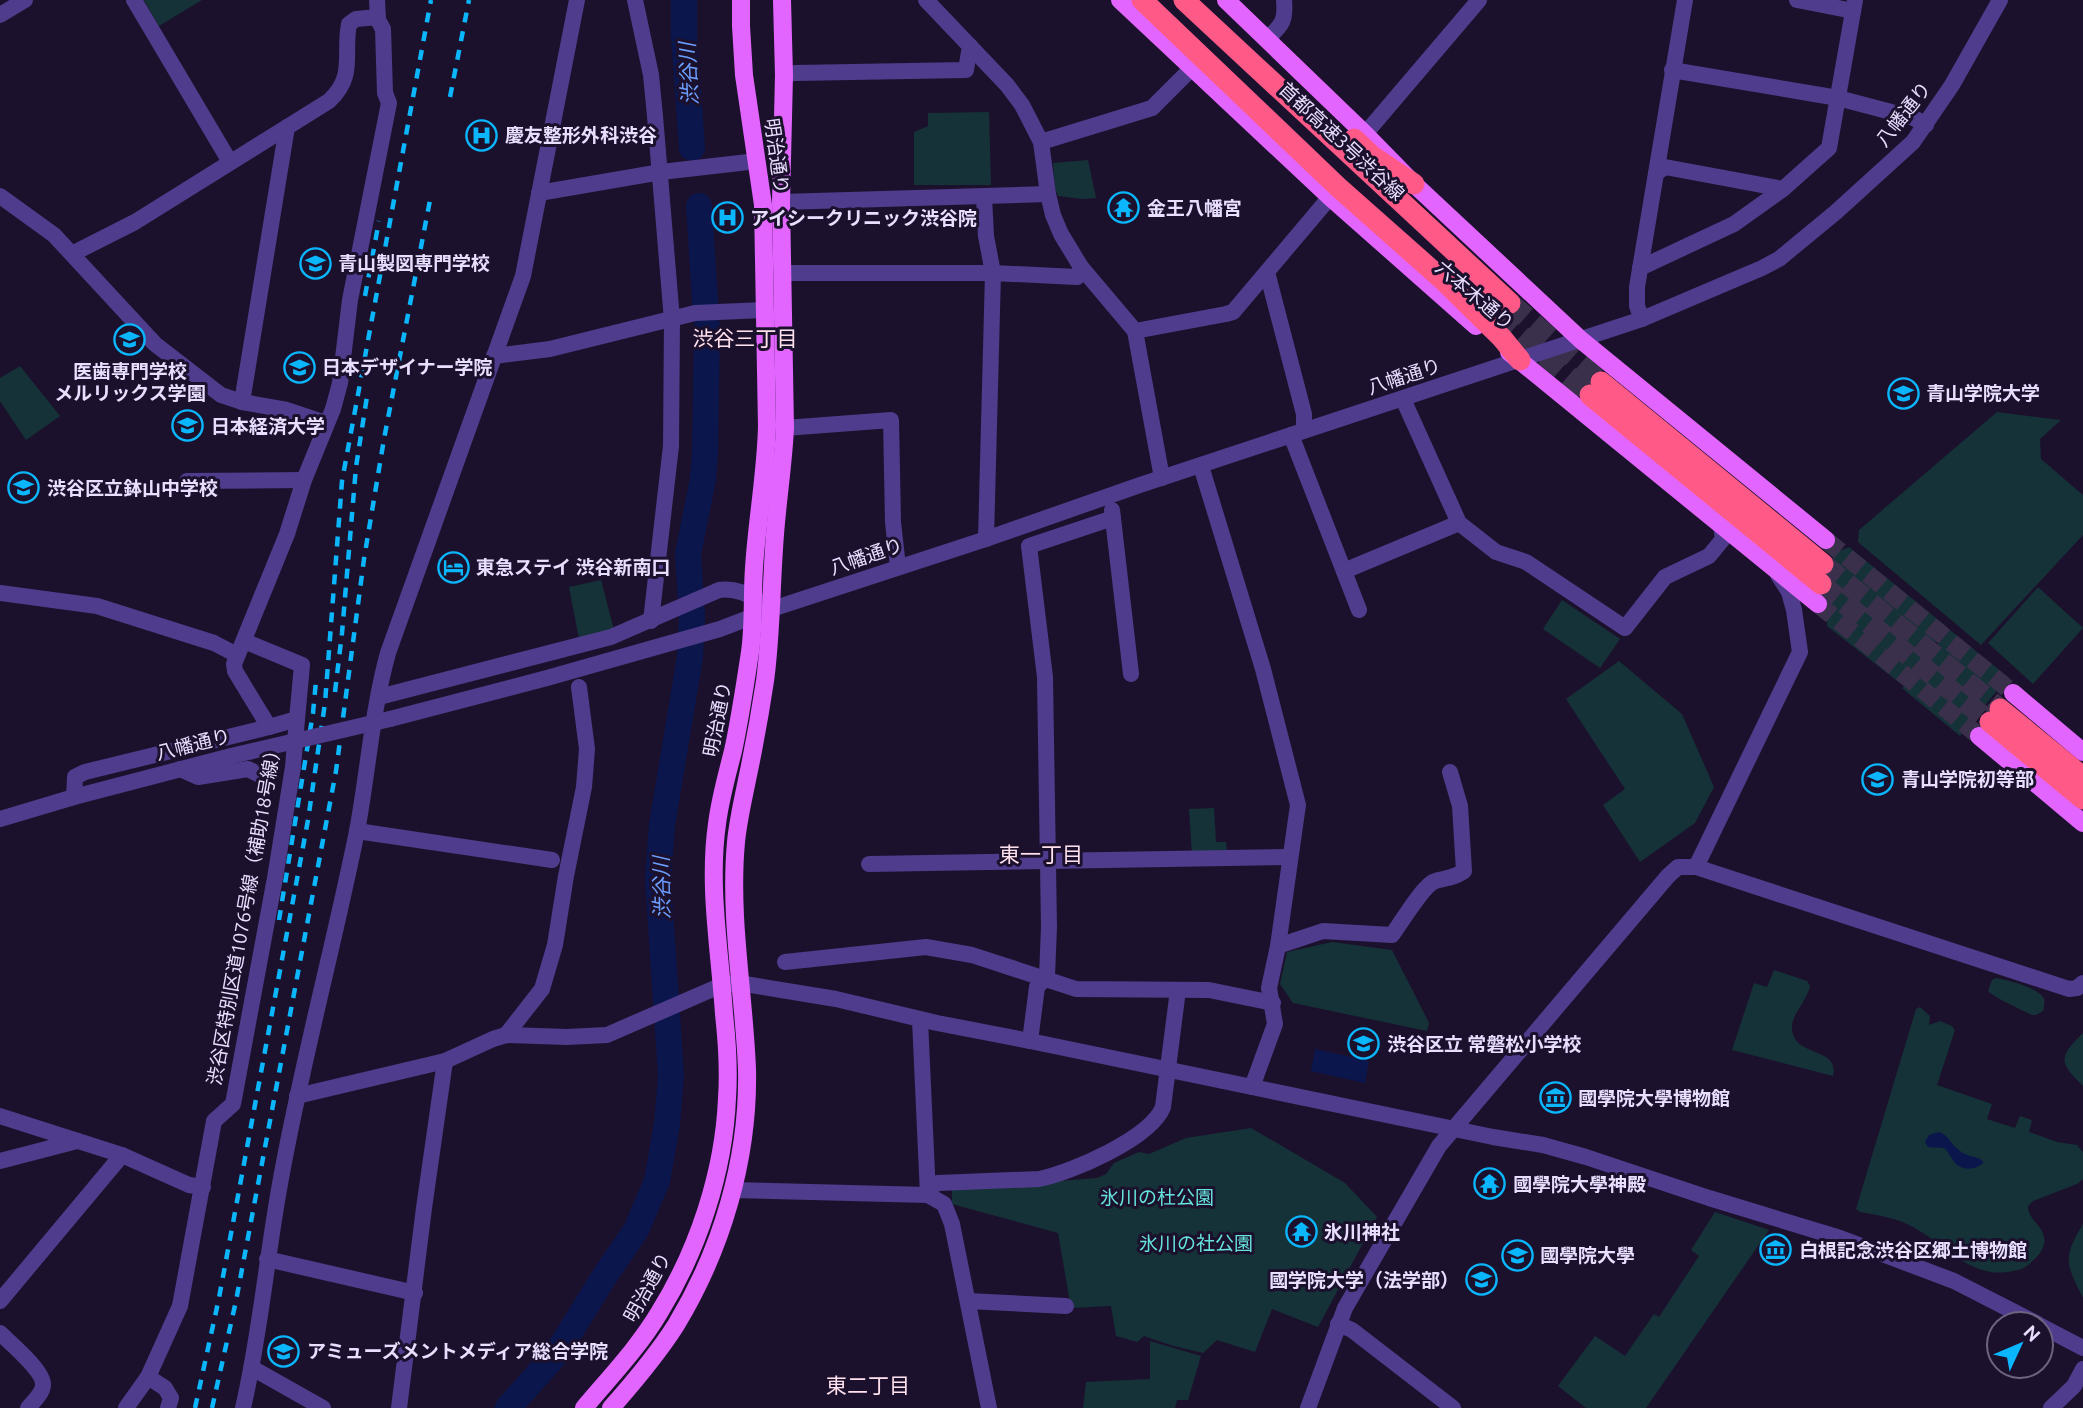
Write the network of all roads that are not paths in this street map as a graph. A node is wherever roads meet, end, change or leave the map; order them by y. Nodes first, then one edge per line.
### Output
1 (25, 0) edge
2 (135, 0) edge
3 (377, 0) edge
4 (577, 0) edge
5 (635, 0) edge
6 (741, 0) edge
7 (782, 0) edge
8 (926, 0) edge
9 (1120, 0) edge
10 (1142, 0) edge
11 (1157, 0) edge
12 (1184, 0) edge
13 (1203, 0) edge
14 (1226, 0) edge
15 (1284, 0) edge
16 (1479, 0) edge
17 (1685, 0) edge
18 (1797, 0) edge
19 (2000, 0) edge
20 (1854, 6) edge
21 (0, 15) edge
22 (378, 20) junction
23 (1267, 39) junction
24 (970, 46) junction
25 (1192, 68) junction
26 (1672, 70) junction
27 (784, 75) junction
28 (1838, 99) junction
29 (1926, 125) junction
30 (287, 127) junction
31 (1364, 134) junction
32 (1041, 142) junction
33 (757, 161) junction
34 (230, 162) junction
35 (660, 172) junction
36 (1656, 173) junction
37 (1349, 176) junction
38 (1414, 184) junction
39 (1783, 190) junction
40 (539, 193) junction
41 (1048, 194) junction
42 (0, 196) edge
43 (985, 197) junction
44 (781, 202) junction
45 (72, 254) junction
46 (1081, 267) junction
47 (1640, 268) junction
48 (1267, 272) junction
49 (993, 273) junction
50 (782, 281) junction
51 (1504, 309) tunnel mouth
52 (765, 310) junction
53 (1642, 319) junction
54 (672, 320) junction
55 (1135, 331) junction
56 (1581, 340) junction
57 (494, 356) junction
58 (1520, 360) junction
59 (1595, 388) tunnel mouth
60 (1403, 399) junction
61 (242, 402) junction
62 (326, 423) junction
63 (785, 428) junction
64 (1297, 433) junction
65 (1201, 466) junction
66 (1162, 478) junction
67 (304, 480) junction
68 (187, 481) dead end
69 (1110, 496) junction
70 (1113, 518) junction
71 (1459, 523) junction
72 (1721, 526) junction
73 (986, 539) junction
74 (1826, 540) tunnel mouth
75 (898, 567) junction
76 (1775, 569) junction
77 (1344, 571) junction
78 (1821, 584) joint
79 (0, 593) edge
80 (753, 597) junction
81 (772, 609) junction
82 (1359, 610) dead end
83 (752, 618) junction
84 (651, 621) junction
85 (240, 648) junction
86 (1131, 674) dead end
87 (579, 687) dead end
88 (379, 697) junction
89 (1995, 715) junction
90 (297, 719) junction
91 (269, 727) junction
92 (2083, 752) edge
93 (180, 769) junction
94 (1450, 772) dead end
95 (258, 774) dead end
96 (2083, 777) edge
97 (74, 797) junction
98 (2083, 799) edge
99 (0, 819) edge
100 (2083, 822) edge
101 (357, 831) junction
102 (1290, 857) junction
103 (552, 860) dead end
104 (1048, 860) junction
105 (869, 864) dead end
106 (1696, 866) junction
107 (1278, 946) junction
108 (785, 962) dead end
109 (1044, 980) junction
110 (2083, 983) edge
111 (731, 984) junction
112 (1178, 990) junction
113 (1273, 1003) junction
114 (920, 1020) junction
115 (506, 1035) junction
116 (1030, 1041) junction
117 (445, 1061) junction
118 (1168, 1071) junction
119 (1252, 1087) junction
120 (297, 1096) junction
121 (0, 1116) edge
122 (1453, 1128) junction
123 (80, 1140) junction
124 (122, 1154) junction
125 (0, 1161) edge
126 (203, 1187) junction
127 (732, 1190) junction
128 (928, 1192) junction
129 (267, 1259) junction
130 (415, 1293) junction
131 (0, 1301) edge
132 (968, 1301) junction
133 (1066, 1306) dead end
134 (2011, 1310) edge
135 (1338, 1324) junction
136 (0, 1333) edge
137 (2055, 1333) edge
138 (2083, 1348) edge
139 (252, 1368) junction
140 (2083, 1369) edge
141 (148, 1377) junction
142 (28, 1408) edge
143 (126, 1408) edge
144 (168, 1408) edge
145 (243, 1408) edge
146 (323, 1408) edge
147 (399, 1408) edge
148 (583, 1408) edge
149 (611, 1408) edge
150 (989, 1408) edge
151 (1308, 1408) edge
152 (1453, 1408) edge
153 (2051, 1408) edge

1 - 21 street
2 - 34 street
3 - 22 street
4 - 40 street
5 - 35 street
6 - 33 main road, 明治通り
7 - 27 main road, 明治通り
8 - 24 street
9 - 25 main road
10 - 37 highway
11 - 37 highway, 首都高速3号渋谷線
12 - 37 highway, 首都高速3号渋谷線
13 - 37 highway
14 - 23 main road, 六本木通り
15 - 23 street
16 - 31 street
17 - 26 street
18 - 20 street
19 - 29 street, 八幡通り
20 - 28 street
22 - 30 street
22 - 62 street
23 - 31 main road, 六本木通り
24 - 27 street
24 - 32 street
25 - 32 street
25 - 37 main road
26 - 28 street
26 - 36 street
27 - 44 main road, 明治通り
28 - 29 street
28 - 39 street
29 - 53 street, 八幡通り
30 - 34 street
30 - 61 street
31 - 38 main road, 六本木通り
32 - 41 street
33 - 35 street
33 - 52 main road, 明治通り
34 - 45 street
35 - 40 street
35 - 54 street
36 - 39 street
36 - 47 street
37 - 38 highway
37 - 48 street
37 - 51 highway, 首都高速3号渋谷線
37 - 58 highway
38 - 56 main road, 六本木通り
39 - 47 street
40 - 57 street
41 - 43 street
41 - 46 street
42 - 45 street
43 - 44 street
43 - 49 street
44 - 50 main road, 明治通り
45 - 61 street
46 - 49 street
46 - 55 street
47 - 53 street
48 - 55 street
48 - 64 street
49 - 50 street
49 - 73 street
50 - 63 main road, 明治通り
52 - 54 street
52 - 80 main road, 明治通り
53 - 56 street, 八幡通り
54 - 57 street
54 - 84 street
55 - 66 street
56 - 58 street, 八幡通り
56 - 74 main road, 六本木通り
57 - 88 street
58 - 60 street, 八幡通り
58 - 72 main road
59 - 78 highway
60 - 64 street, 八幡通り
60 - 71 street
61 - 62 street
62 - 67 street
63 - 75 street
63 - 81 main road, 明治通り
64 - 65 street, 八幡通り
64 - 77 street
65 - 66 street, 八幡通り
65 - 102 street
66 - 69 street, 八幡通り
67 - 68 street
67 - 85 street
69 - 70 street
69 - 73 street, 八幡通り
70 - 86 street
70 - 104 street
71 - 72 street
71 - 77 street
72 - 76 main road
73 - 75 street, 八幡通り
75 - 81 street, 八幡通り
76 - 78 main road
76 - 106 street
77 - 82 street
79 - 85 street
80 - 81 street
80 - 83 main road, 明治通り
80 - 84 street
81 - 83 street, 八幡通り
81 - 111 main road, 明治通り
83 - 93 street, 八幡通り, bridge
83 - 111 main road, 明治通り
84 - 88 street
85 - 90 street
85 - 91 street, 渋谷区特別区道1076号線（補助18号線）
87 - 115 street
88 - 101 street
89 - 92 main road
89 - 96 highway
89 - 98 highway
89 - 100 main road
90 - 91 street, 渋谷区特別区道1076号線（補助18号線）
90 - 126 street, 渋谷区特別区道1076号線（補助18号線）
91 - 97 street
93 - 95 street
93 - 97 street, 八幡通り
94 - 107 street
97 - 99 street, 八幡通り
101 - 103 street
101 - 120 street
102 - 104 street
102 - 107 street
104 - 105 street
104 - 109 street
106 - 110 street
106 - 122 street
107 - 113 street
108 - 109 street
109 - 112 street
109 - 116 street
111 - 114 street
111 - 115 street
111 - 127 main road, 明治通り
111 - 148 main road, 明治通り
112 - 113 street
112 - 118 street
113 - 119 street
114 - 116 street
114 - 128 street
115 - 117 street
116 - 118 street
117 - 120 street
117 - 130 street
118 - 119 street
118 - 128 street
119 - 122 street
120 - 129 street
121 - 123 street
122 - 134 street
122 - 135 street
123 - 124 street
123 - 125 street
124 - 126 street
124 - 131 street
126 - 141 street, 渋谷区特別区道1076号線（補助18号線）
127 - 128 street
127 - 149 main road, 明治通り
128 - 132 street
129 - 130 street
129 - 139 street
130 - 147 street
132 - 133 street
132 - 150 street
135 - 151 street
135 - 152 street
136 - 142 street
137 - 138 street
139 - 145 street
139 - 146 street
140 - 153 street
141 - 143 street, 渋谷区特別区道1076号線（補助18号線）
141 - 144 street

